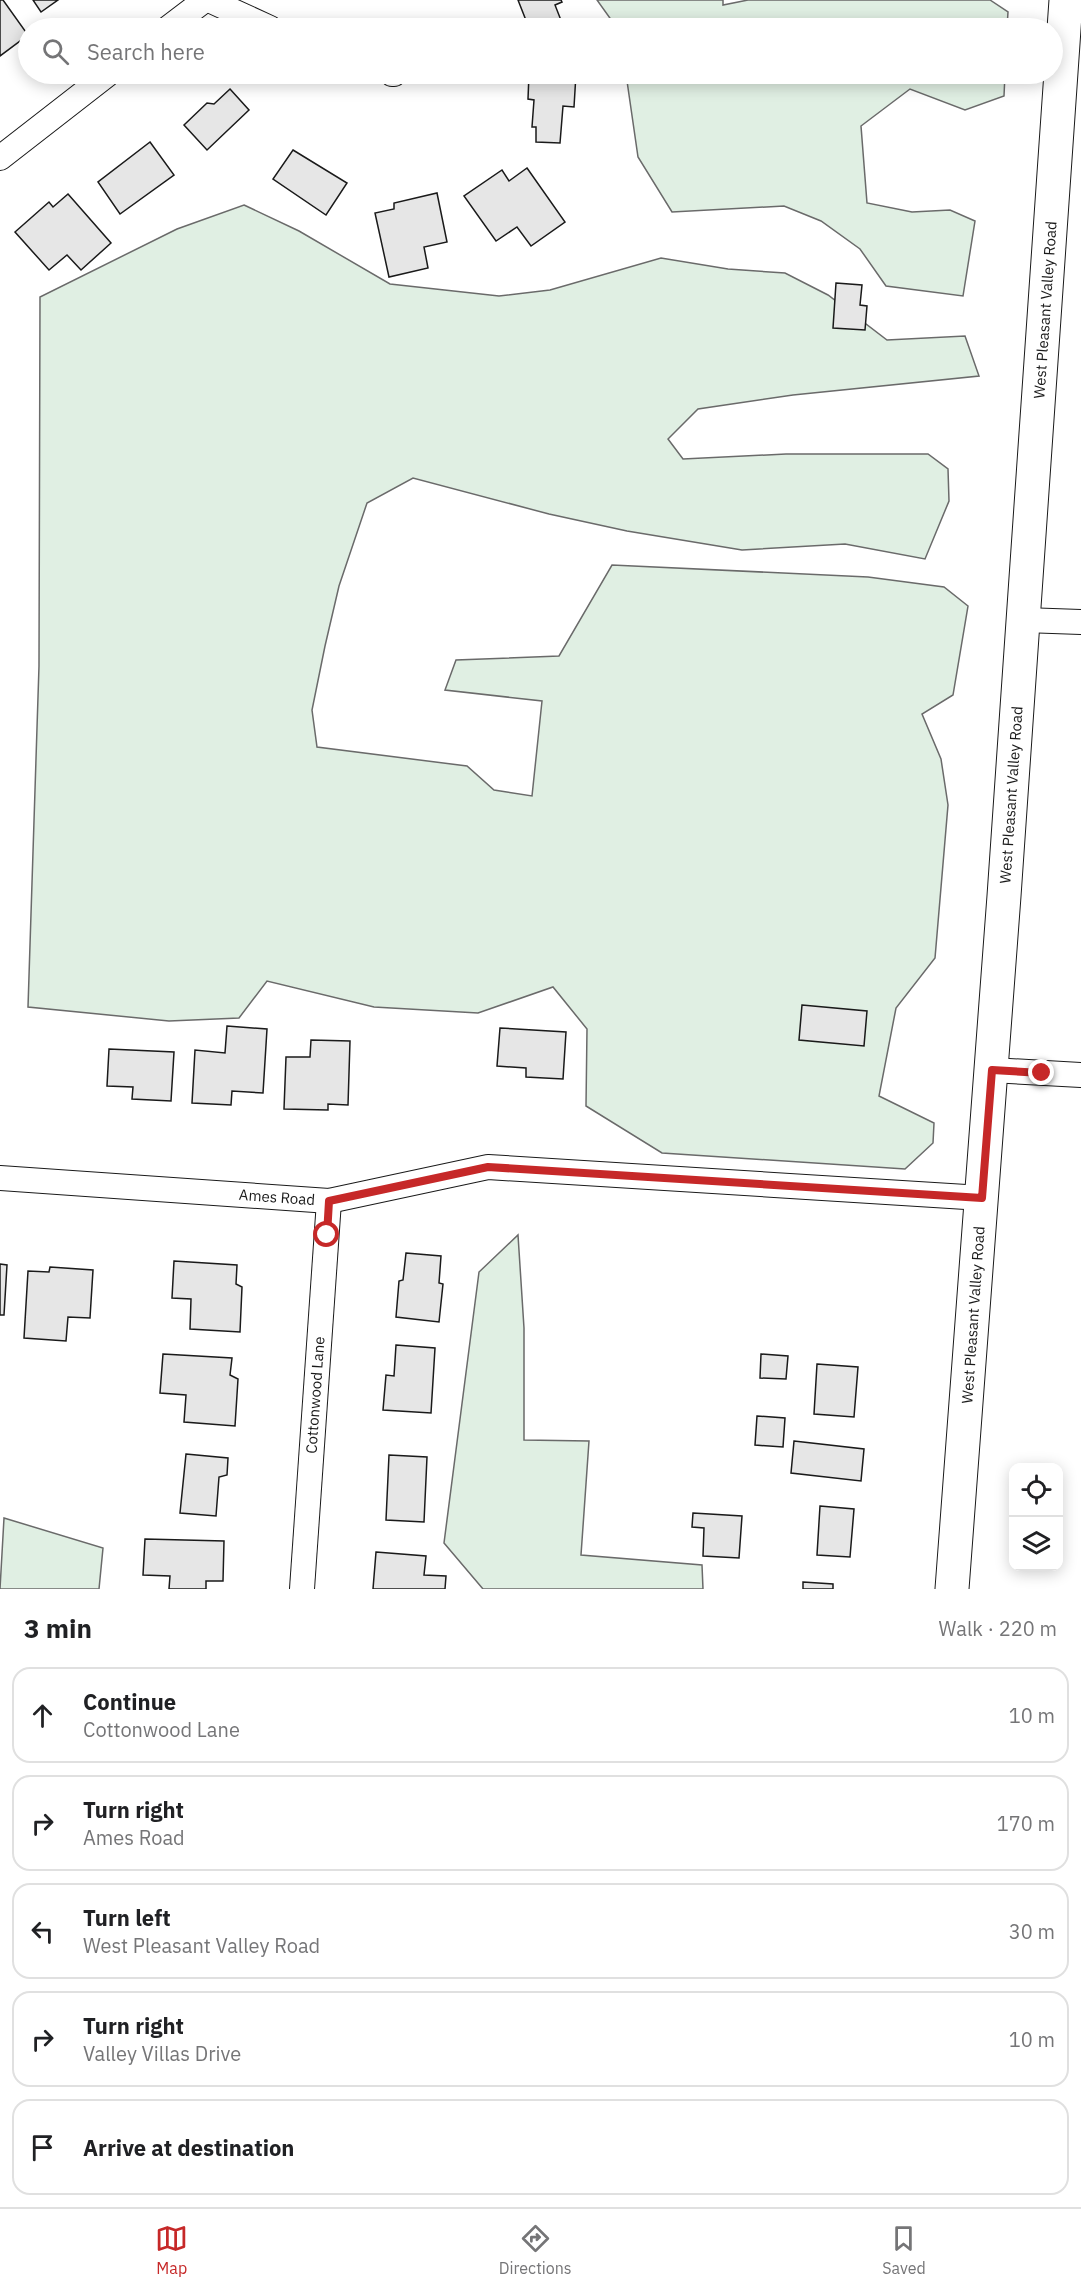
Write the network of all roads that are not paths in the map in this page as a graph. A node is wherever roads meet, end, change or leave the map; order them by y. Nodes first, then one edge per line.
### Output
1 (207, 0) edge
2 (1066, 0) edge
3 (182, 18) edge
4 (248, 18) edge
5 (1063, 44) edge
6 (95, 84) edge
7 (1060, 84) edge
8 (0, 158) edge
9 (1024, 620) junction
10 (1081, 622) edge
11 (992, 1070) junction
12 (1081, 1075) edge
13 (0, 1178) edge
14 (982, 1198) junction
15 (329, 1201) junction
16 (302, 1589) edge
17 (952, 1589) edge

1 - 3 street
1 - 4 street
2 - 5 main road, West Pleasant Valley Road
6 - 8 street
7 - 9 main road, West Pleasant Valley Road
9 - 10 street
9 - 11 main road, West Pleasant Valley Road
11 - 12 street
11 - 14 main road, West Pleasant Valley Road
13 - 15 street, Ames Road
14 - 15 street, Ames Road
14 - 17 main road, West Pleasant Valley Road
15 - 16 street, Cottonwood Lane

